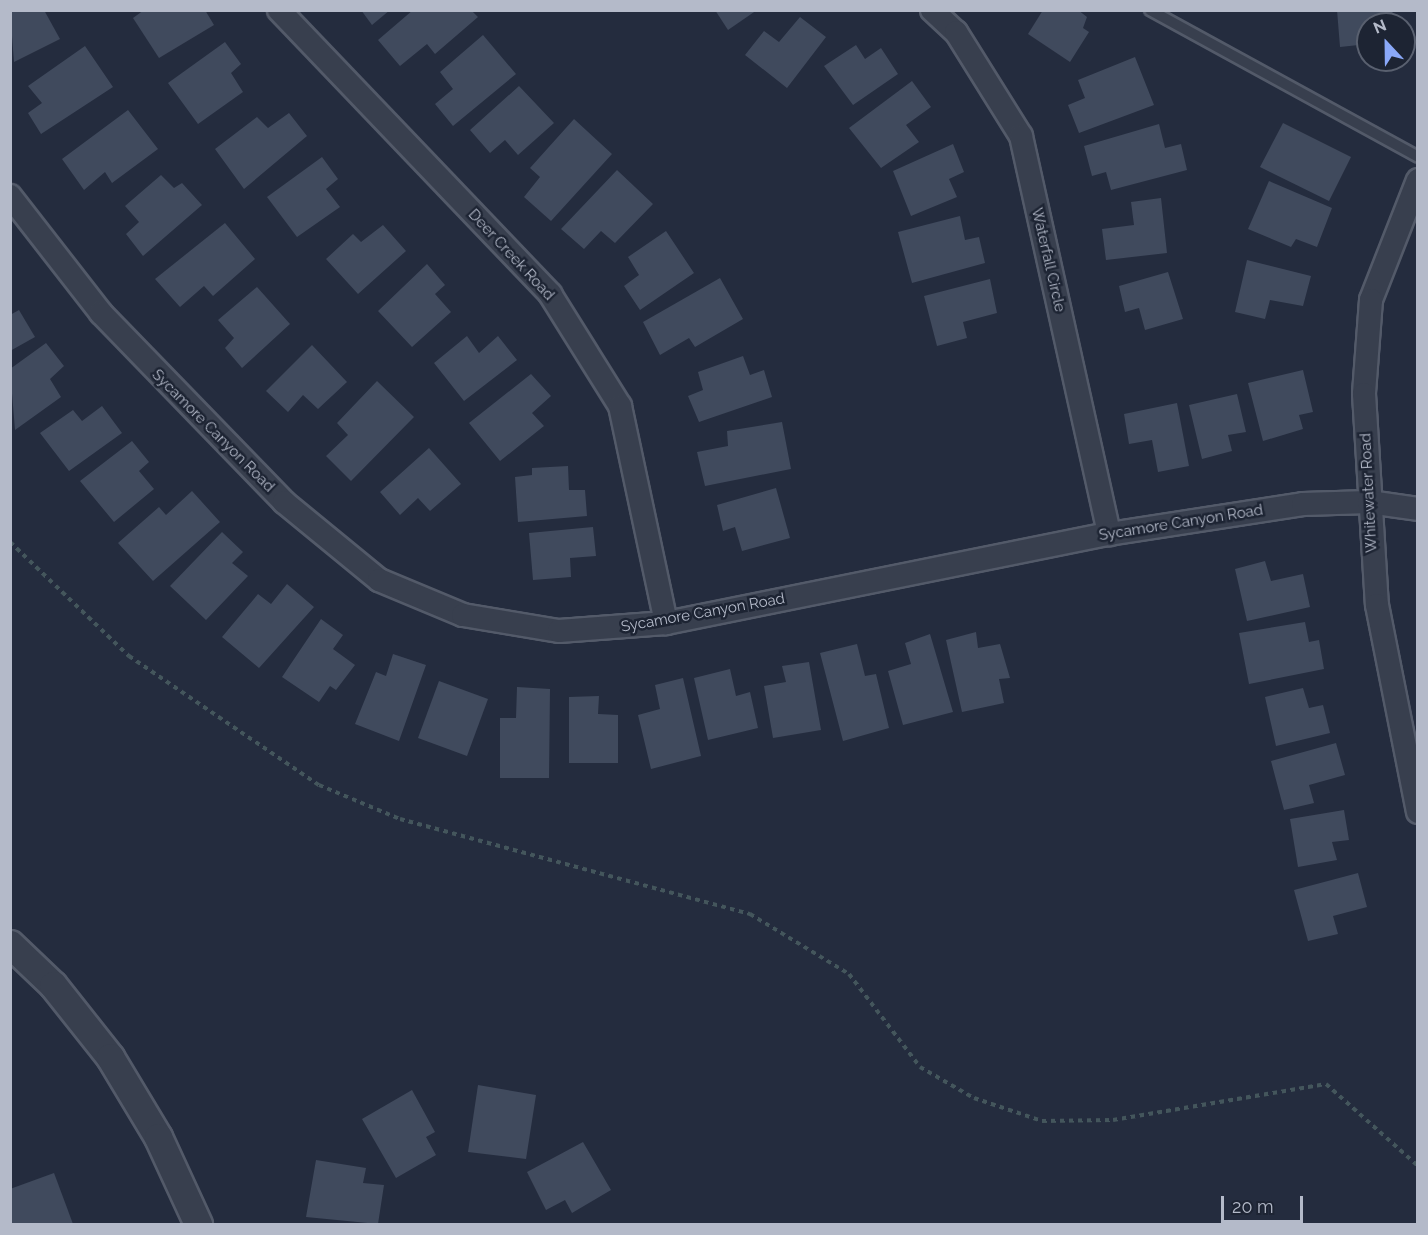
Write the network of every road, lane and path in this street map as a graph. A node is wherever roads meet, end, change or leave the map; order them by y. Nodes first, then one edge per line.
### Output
1 (279, 10) edge
2 (932, 10) edge
3 (1150, 10) edge
4 (1418, 157) edge
5 (1418, 180) edge
6 (10, 196) edge
7 (1369, 502) junction
8 (1418, 509) edge
9 (1110, 534) junction
10 (10, 542) edge
11 (666, 623) junction
12 (1418, 812) edge
13 (10, 944) edge
14 (1418, 1166) edge
15 (198, 1224) edge

1 - 11 street, Deer Creek Road
2 - 9 street, Waterfall Circle
3 - 4 lane
5 - 7 street, Whitewater Road
6 - 11 street, Sycamore Canyon Road
7 - 8 street, Sycamore Canyon Road
7 - 9 street, Sycamore Canyon Road
7 - 12 street, Whitewater Road
9 - 11 street, Sycamore Canyon Road
10 - 14 path
13 - 15 street

